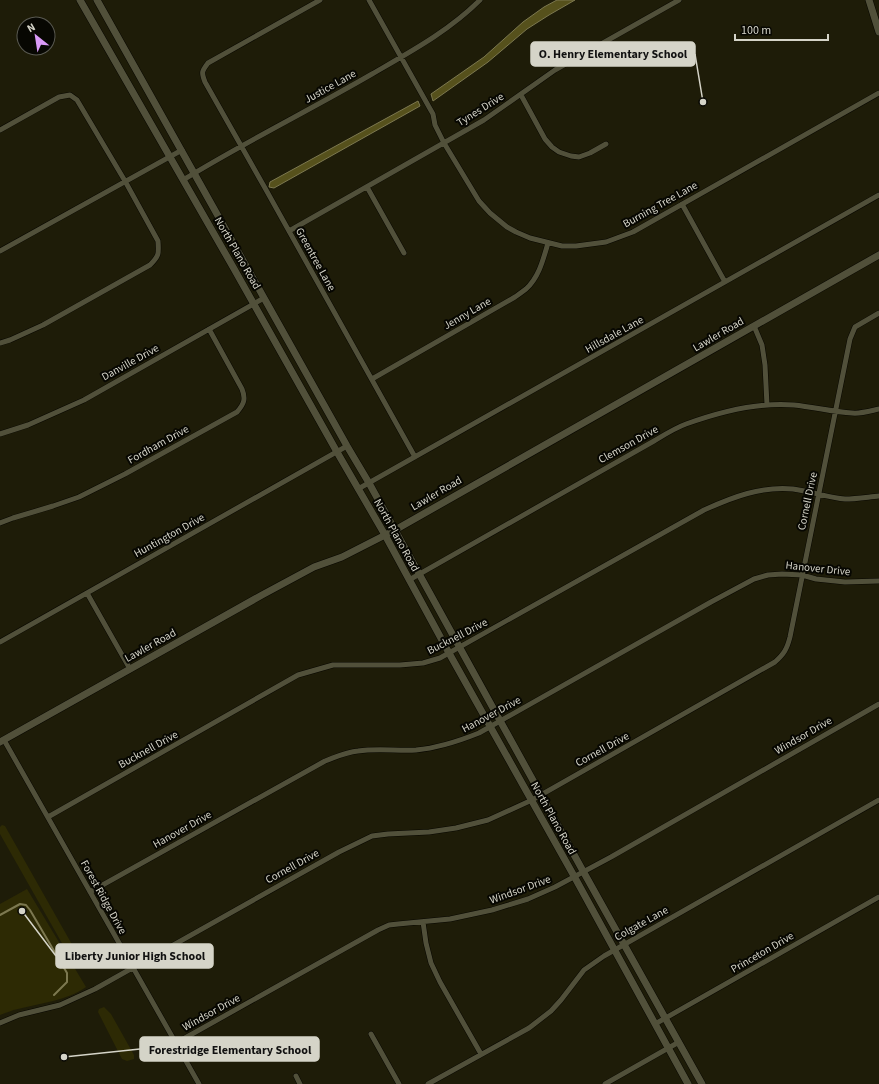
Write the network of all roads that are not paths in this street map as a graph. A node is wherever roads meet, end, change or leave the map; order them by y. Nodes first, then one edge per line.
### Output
1 (80, 0) edge
2 (97, 0) edge
3 (320, 0) edge
4 (369, 0) edge
5 (480, 0) edge
6 (679, 0) edge
7 (869, 0) edge
8 (879, 32) edge
9 (402, 57) junction
10 (879, 93) edge
11 (521, 95) junction
12 (0, 130) edge
13 (444, 143) junction
14 (606, 144) dead end
15 (241, 147) junction
16 (182, 150) junction
17 (170, 156) junction
18 (194, 173) junction
19 (184, 180) junction
20 (125, 181) junction
21 (367, 187) junction
22 (879, 195) edge
23 (682, 204) junction
24 (289, 231) junction
25 (548, 243) junction
26 (0, 251) edge
27 (404, 253) dead end
28 (879, 255) edge
29 (725, 282) junction
30 (264, 298) junction
31 (254, 304) junction
32 (879, 313) edge
33 (754, 326) junction
34 (209, 329) junction
35 (0, 343) edge
36 (372, 379) junction
37 (767, 405) junction
38 (879, 409) edge
39 (835, 411) junction
40 (0, 434) edge
41 (348, 446) junction
42 (337, 452) junction
43 (415, 456) junction
44 (369, 483) junction
45 (358, 489) junction
46 (819, 494) junction
47 (879, 496) edge
48 (0, 523) edge
49 (395, 530) junction
50 (385, 535) junction
51 (419, 574) junction
52 (802, 575) junction
53 (409, 580) junction
54 (879, 581) edge
55 (87, 593) junction
56 (0, 642) edge
57 (460, 647) junction
58 (449, 653) junction
59 (130, 669) junction
60 (879, 704) edge
61 (500, 721) junction
62 (490, 727) junction
63 (2, 741) edge
64 (541, 795) junction
65 (532, 800) junction
66 (879, 800) edge
67 (48, 817) junction
68 (583, 871) junction
69 (574, 876) junction
70 (90, 892) junction
71 (879, 897) edge
72 (423, 922) junction
73 (624, 944) junction
74 (614, 950) junction
75 (133, 968) junction
76 (666, 1018) junction
77 (0, 1023) edge
78 (655, 1024) junction
79 (371, 1034) dead end
80 (679, 1042) junction
81 (176, 1043) junction
82 (668, 1049) junction
83 (481, 1054) junction
84 (296, 1076) dead end
85 (199, 1084) edge
86 (300, 1084) edge
87 (399, 1084) edge
88 (428, 1084) edge
89 (605, 1084) edge
90 (688, 1084) edge
91 (702, 1084) edge

1 - 17 main road, North Plano Road
2 - 16 main road, North Plano Road
3 - 15 street, Greentree Lane
4 - 9 street, Burning Tree Lane
5 - 9 street, Justice Lane
6 - 11 street, Tynes Drive
7 - 8 main road
9 - 13 street, Burning Tree Lane
9 - 15 street, Justice Lane
10 - 23 street, Burning Tree Lane
11 - 13 street, Tynes Drive
11 - 14 street
12 - 20 street
13 - 21 street, Tynes Drive
13 - 25 street, Burning Tree Lane
15 - 18 street, Justice Lane
15 - 24 street, Greentree Lane
16 - 17 street
16 - 18 main road, North Plano Road
17 - 19 main road, North Plano Road
17 - 20 street
18 - 19 street, Justice Lane
18 - 30 main road, North Plano Road
19 - 31 main road, North Plano Road
20 - 26 street
20 - 35 street
21 - 24 street, Tynes Drive
21 - 27 street
22 - 29 street, Hillsdale Lane
23 - 25 street, Burning Tree Lane
23 - 29 street
24 - 36 street, Greentree Lane
25 - 36 street, Jenny Lane
28 - 33 main road, Lawler Road
29 - 43 street, Hillsdale Lane
30 - 31 street, Danville Drive
30 - 41 main road, North Plano Road
31 - 34 street, Danville Drive
31 - 42 main road, North Plano Road
32 - 39 street, Cornell Drive
33 - 37 street
33 - 49 main road, Lawler Road
34 - 40 street, Danville Drive
34 - 48 street, Fordham Drive
36 - 43 street, Greentree Lane
37 - 39 street, Clemson Drive
37 - 51 street, Clemson Drive
38 - 39 street, Clemson Drive
39 - 46 street, Cornell Drive
41 - 42 street, Huntington Drive
41 - 44 main road, North Plano Road
42 - 45 main road, North Plano Road
42 - 55 street, Huntington Drive
43 - 44 street, Hillsdale Lane
44 - 45 street, Hillsdale Lane
44 - 49 main road, North Plano Road
45 - 50 main road, North Plano Road
46 - 47 street, Bucknell Drive
46 - 52 street, Cornell Drive
46 - 57 street, Bucknell Drive
49 - 50 main road, Lawler Road
49 - 51 main road, North Plano Road
50 - 53 main road, North Plano Road
50 - 59 main road, Lawler Road
51 - 53 street, Clemson Drive
51 - 57 main road, North Plano Road
52 - 54 street, Hanover Drive
52 - 61 street, Hanover Drive
52 - 64 street, Cornell Drive
53 - 58 main road, North Plano Road
55 - 56 street, Huntington Drive
55 - 59 street
57 - 58 street, Bucknell Drive
57 - 61 main road, North Plano Road
58 - 62 main road, North Plano Road
58 - 67 street, Bucknell Drive
59 - 63 main road, Lawler Road
60 - 68 street, Windsor Drive
61 - 62 street, Hanover Drive
61 - 64 main road, North Plano Road
62 - 65 main road, North Plano Road
62 - 70 street, Hanover Drive
63 - 67 street, Forest Ridge Drive
64 - 65 street, Cornell Drive
64 - 68 main road, North Plano Road
65 - 69 main road, North Plano Road
65 - 75 street, Cornell Drive
66 - 73 street, Colgate Lane
67 - 70 street, Forest Ridge Drive
68 - 69 street, Windsor Drive
68 - 73 main road, North Plano Road
69 - 72 street, Windsor Drive
69 - 74 main road, North Plano Road
70 - 75 street, Forest Ridge Drive
71 - 76 street, Princeton Drive
72 - 81 street, Windsor Drive
72 - 83 street
73 - 74 street, Colgate Lane
73 - 76 main road, North Plano Road
74 - 78 main road, North Plano Road
74 - 83 street, Colgate Lane
75 - 77 street, Cornell Drive
75 - 81 street, Forest Ridge Drive
76 - 78 street, Princeton Drive
76 - 80 main road, North Plano Road
78 - 82 main road, North Plano Road
79 - 87 street
80 - 82 street
80 - 91 main road, North Plano Road
81 - 85 street, Forest Ridge Drive
82 - 89 street
82 - 90 main road, North Plano Road
83 - 88 street, Colgate Lane
84 - 86 street

